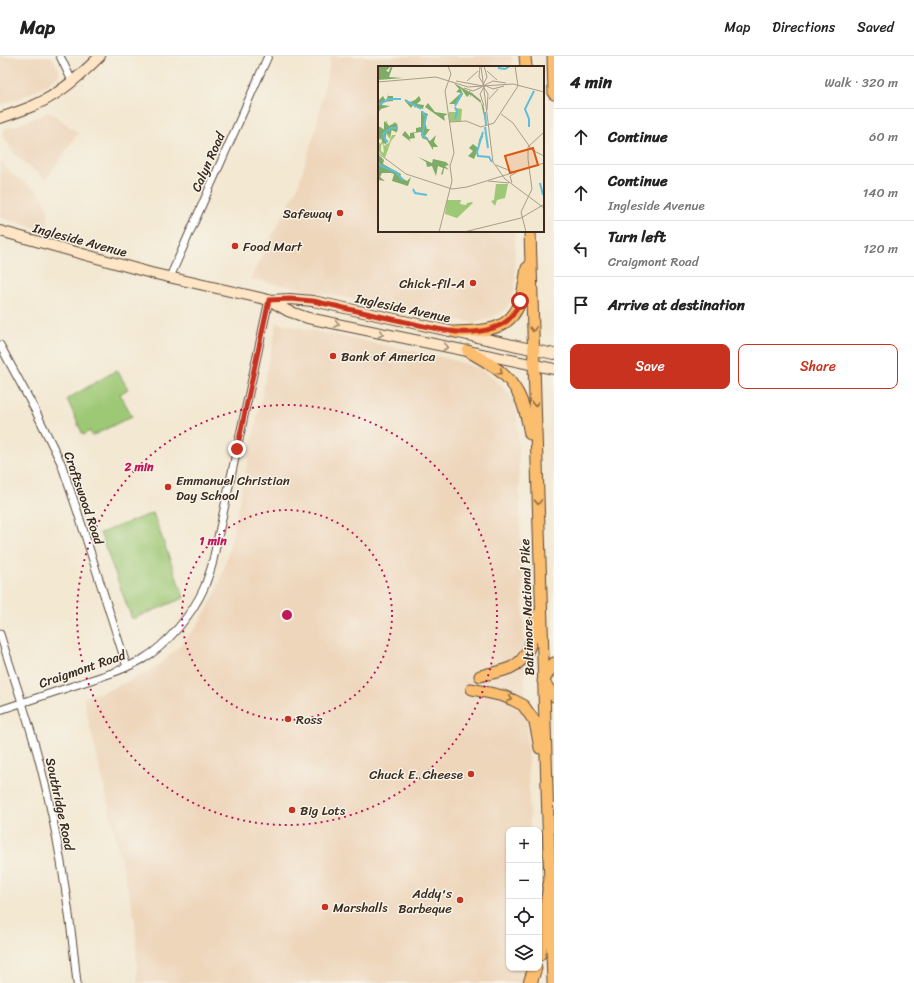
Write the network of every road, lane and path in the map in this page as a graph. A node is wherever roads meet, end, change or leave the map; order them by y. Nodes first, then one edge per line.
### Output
1 (60, 56) edge
2 (100, 56) edge
3 (268, 56) edge
4 (525, 56) edge
5 (553, 56) edge
6 (526, 66) edge
7 (72, 81) junction
8 (554, 94) edge
9 (0, 118) edge
10 (0, 231) edge
11 (530, 232) edge
12 (531, 248) junction
13 (170, 277) junction
14 (269, 300) junction
15 (455, 332) junction
16 (0, 345) edge
17 (534, 349) junction
18 (468, 351) junction
19 (554, 354) edge
20 (534, 365) junction
21 (554, 369) edge
22 (536, 463) junction
23 (541, 595) junction
24 (0, 634) edge
25 (554, 663) edge
26 (127, 667) junction
27 (480, 676) dead end
28 (543, 681) junction
29 (472, 689) dead end
30 (554, 696) edge
31 (22, 702) junction
32 (0, 710) edge
33 (547, 781) junction
34 (550, 884) junction
35 (542, 935) edge
36 (534, 971) edge
37 (77, 983) edge
38 (530, 983) edge
39 (553, 983) edge

1 - 7 street
2 - 7 main road
3 - 13 street, Calyn Road
4 - 6 main road
5 - 8 main road
7 - 9 main road
10 - 13 main road, Ingleside Avenue
11 - 12 main road, Baltimore National Pike
12 - 15 main road
12 -> 17 main road, Baltimore National Pike
13 - 14 main road, Ingleside Avenue
14 - 15 main road, Ingleside Avenue
14 -> 18 main road, Ingleside Avenue
14 - 26 street, Craigmont Road
15 - 17 main road, Ingleside Avenue
16 - 26 street, Craftswood Road
17 - 19 main road, Ingleside Avenue
17 - 20 main road, Baltimore National Pike
18 - 20 main road, Ingleside Avenue
18 -> 22 main road
20 - 21 main road, Ingleside Avenue
20 -> 22 main road, Baltimore National Pike
22 -> 23 main road, Baltimore National Pike
23 - 27 main road
23 - 28 main road, Baltimore National Pike
24 - 31 street, Southridge Road
25 - 28 main road
26 - 31 street, Craigmont Road
28 - 30 main road
28 - 33 main road, Baltimore National Pike
29 -> 33 main road
31 - 32 street, Craigmont Road
31 - 37 street, Southridge Road
33 - 34 main road, Baltimore National Pike
34 - 35 highway
34 - 39 main road, Baltimore National Pike
36 - 38 highway

